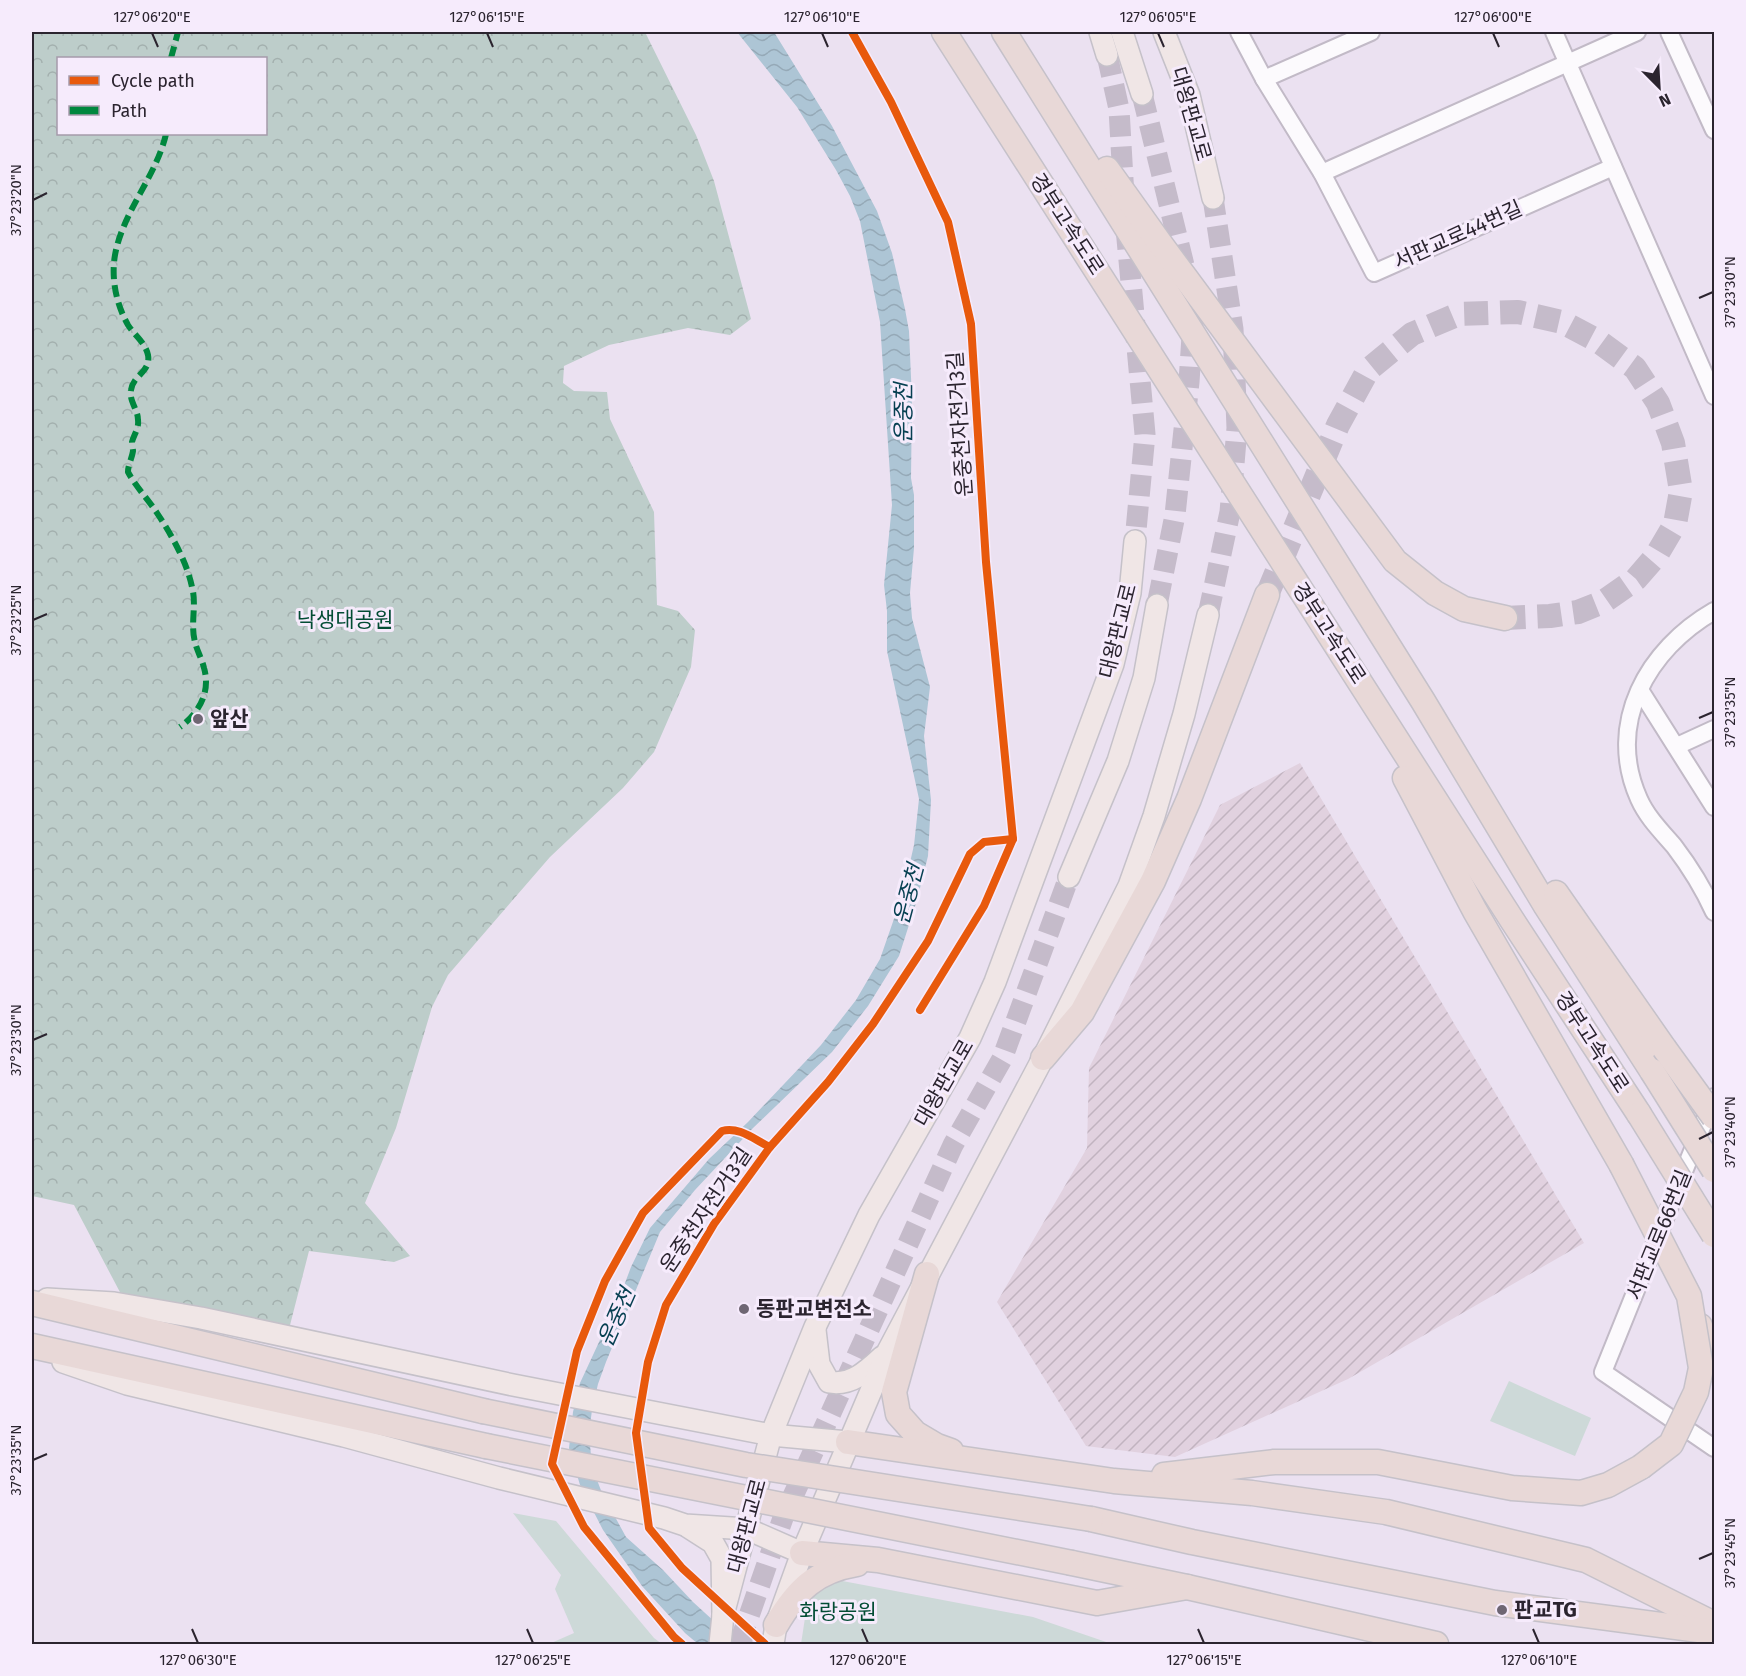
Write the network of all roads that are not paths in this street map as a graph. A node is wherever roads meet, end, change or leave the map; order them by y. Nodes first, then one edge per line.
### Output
1 (944, 32) edge
2 (1004, 32) edge
3 (1011, 32) edge
4 (1101, 32) edge
5 (1122, 32) edge
6 (1164, 32) edge
7 (1371, 32) edge
8 (1554, 32) edge
9 (1637, 32) edge
10 (1669, 32) edge
11 (1240, 33) edge
12 (1107, 55) tunnel mouth
13 (1568, 62) junction
14 (1264, 79) junction
15 (1142, 94) tunnel mouth
16 (1714, 127) edge
17 (1613, 167) junction
18 (1322, 173) junction
19 (1214, 198) tunnel mouth
20 (1709, 369) edge
21 (1714, 396) edge
22 (1135, 541) tunnel mouth
23 (1267, 595) tunnel mouth
24 (1157, 604) tunnel mouth
25 (1714, 611) edge
26 (1208, 615) tunnel mouth
27 (1505, 618) tunnel mouth
28 (1322, 622) junction
29 (1640, 690) junction
30 (1423, 700) junction
31 (1714, 729) edge
32 (1677, 746) junction
33 (1714, 807) edge
34 (1069, 877) tunnel mouth
35 (1714, 912) edge
36 (1043, 1058) junction
37 (1714, 1097) edge
38 (1714, 1117) edge
39 (1714, 1170) edge
40 (1714, 1235) edge
41 (927, 1274) junction
42 (1689, 1296) junction
43 (32, 1298) edge
44 (32, 1303) edge
45 (814, 1327) junction
46 (32, 1346) edge
47 (888, 1350) junction
48 (32, 1351) edge
49 (1714, 1369) edge
50 (771, 1435) junction
51 (848, 1442) junction
52 (1714, 1448) edge
53 (993, 1465) junction
54 (1114, 1481) junction
55 (685, 1525) junction
56 (747, 1529) junction
57 (802, 1553) junction
58 (878, 1560) junction
59 (726, 1584) junction
60 (1187, 1587) junction
61 (1714, 1624) edge
62 (1714, 1632) edge
63 (775, 1635) edge
64 (720, 1644) edge
65 (1436, 1644) edge

1 - 28 highway, 경부고속도로
2 - 30 highway, 경부고속도로
3 - 27 highway
4 - 12 main road
5 - 15 main road, 대왕판교로
6 - 19 main road, 대왕판교로
7 - 14 street
8 - 13 street
9 - 13 street
10 - 16 street
11 - 14 street, 서판교로44번길
13 - 17 street
13 - 18 street
14 - 18 street, 서판교로44번길
17 - 18 street, 서판교로44번길
17 - 20 street
20 - 21 street
22 - 45 main road, 대왕판교로
23 - 36 highway
24 - 34 main road, 대왕판교로
25 - 29 street
26 - 36 main road
28 - 40 highway, 경부고속도로, bridge
28 - 42 highway, bridge
29 - 32 street
29 - 35 street
30 - 38 highway, bridge
30 - 39 highway, 경부고속도로, bridge
31 - 32 street
32 - 33 street
36 - 41 main road
37 - 52 street, 서판교로66번길
41 - 47 main road
41 - 53 highway
42 - 49 highway, bridge
42 - 54 highway, bridge
43 - 50 main road
44 - 62 highway, bridge
45 - 47 main road
45 - 50 main road, 대왕판교로
46 - 60 highway, bridge
47 - 51 main road
48 - 55 main road
50 - 51 main road
50 - 56 main road, 대왕판교로
51 - 53 highway
51 - 57 main road
53 - 54 highway
54 - 61 highway
55 - 56 main road
55 - 59 main road
56 - 57 main road
56 - 59 main road, 대왕판교로
57 - 58 highway
57 - 63 main road
58 - 60 highway
58 - 63 highway
59 - 64 main road, 대왕판교로
60 - 65 highway

